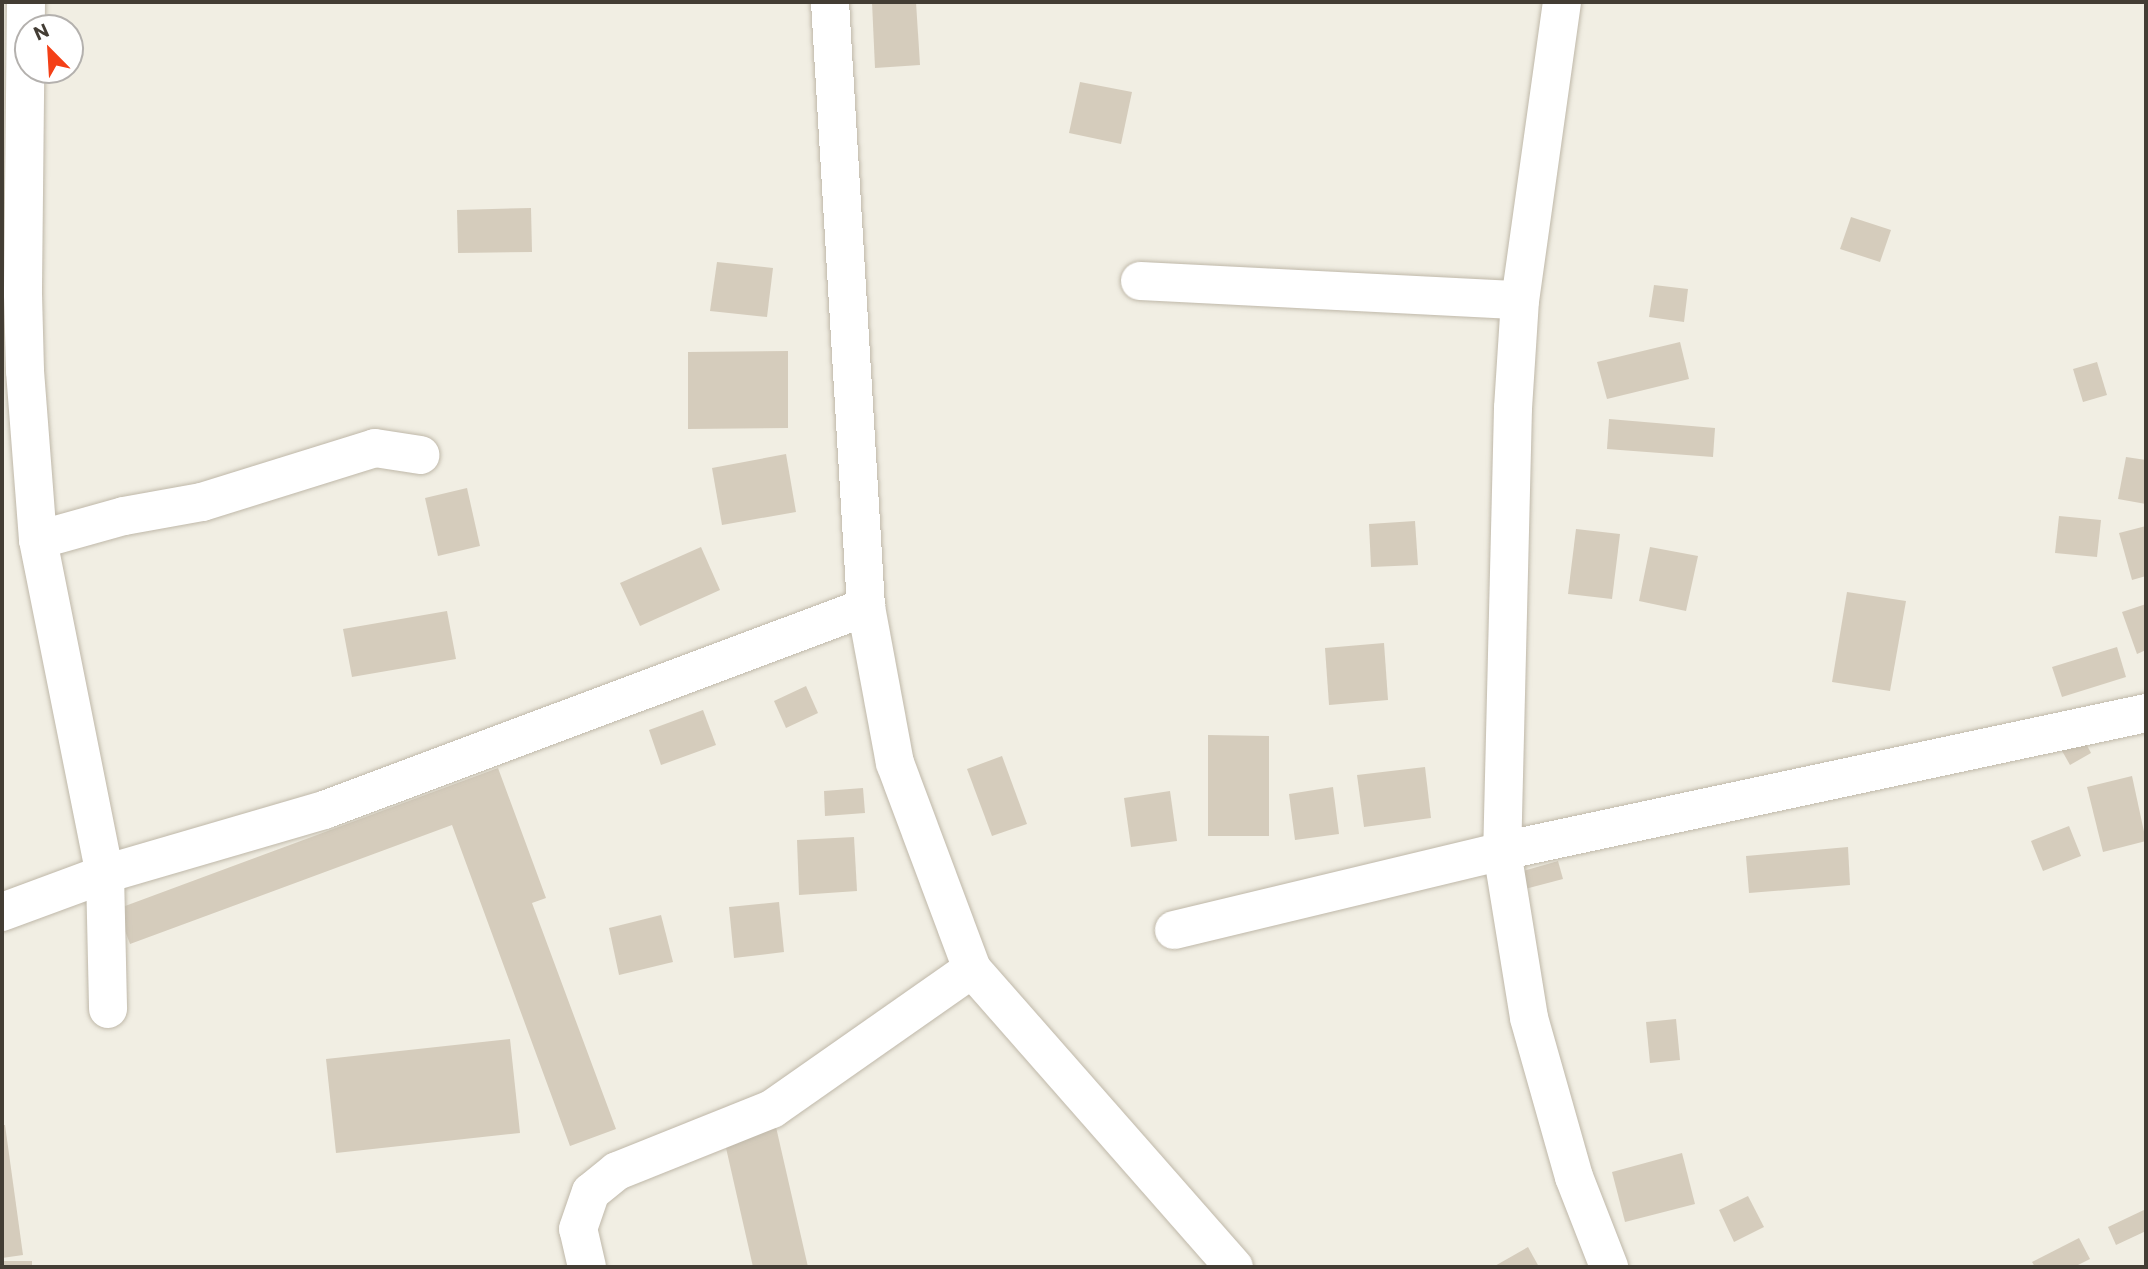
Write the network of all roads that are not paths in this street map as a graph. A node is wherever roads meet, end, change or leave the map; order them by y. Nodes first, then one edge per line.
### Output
1 (830, 2) edge
2 (1562, 2) edge
3 (18, 7) edge
4 (1140, 281) dead end
5 (12, 295) edge
6 (1520, 300) junction
7 (420, 455) dead end
8 (38, 540) junction
9 (866, 607) junction
10 (2146, 713) edge
11 (1502, 851) junction
12 (105, 874) junction
13 (2, 912) edge
14 (1174, 930) dead end
15 (972, 969) junction
16 (108, 1009) dead end
17 (586, 1267) edge
18 (1234, 1267) edge
19 (1609, 1267) edge

1 - 9 street
2 - 6 street
3 - 5 street
4 - 6 street
5 - 8 street
6 - 11 street
7 - 8 street
8 - 12 street
9 - 12 street
9 - 15 street
10 - 11 street
11 - 14 street
11 - 19 street
12 - 13 street
12 - 16 street
15 - 17 street
15 - 18 street

